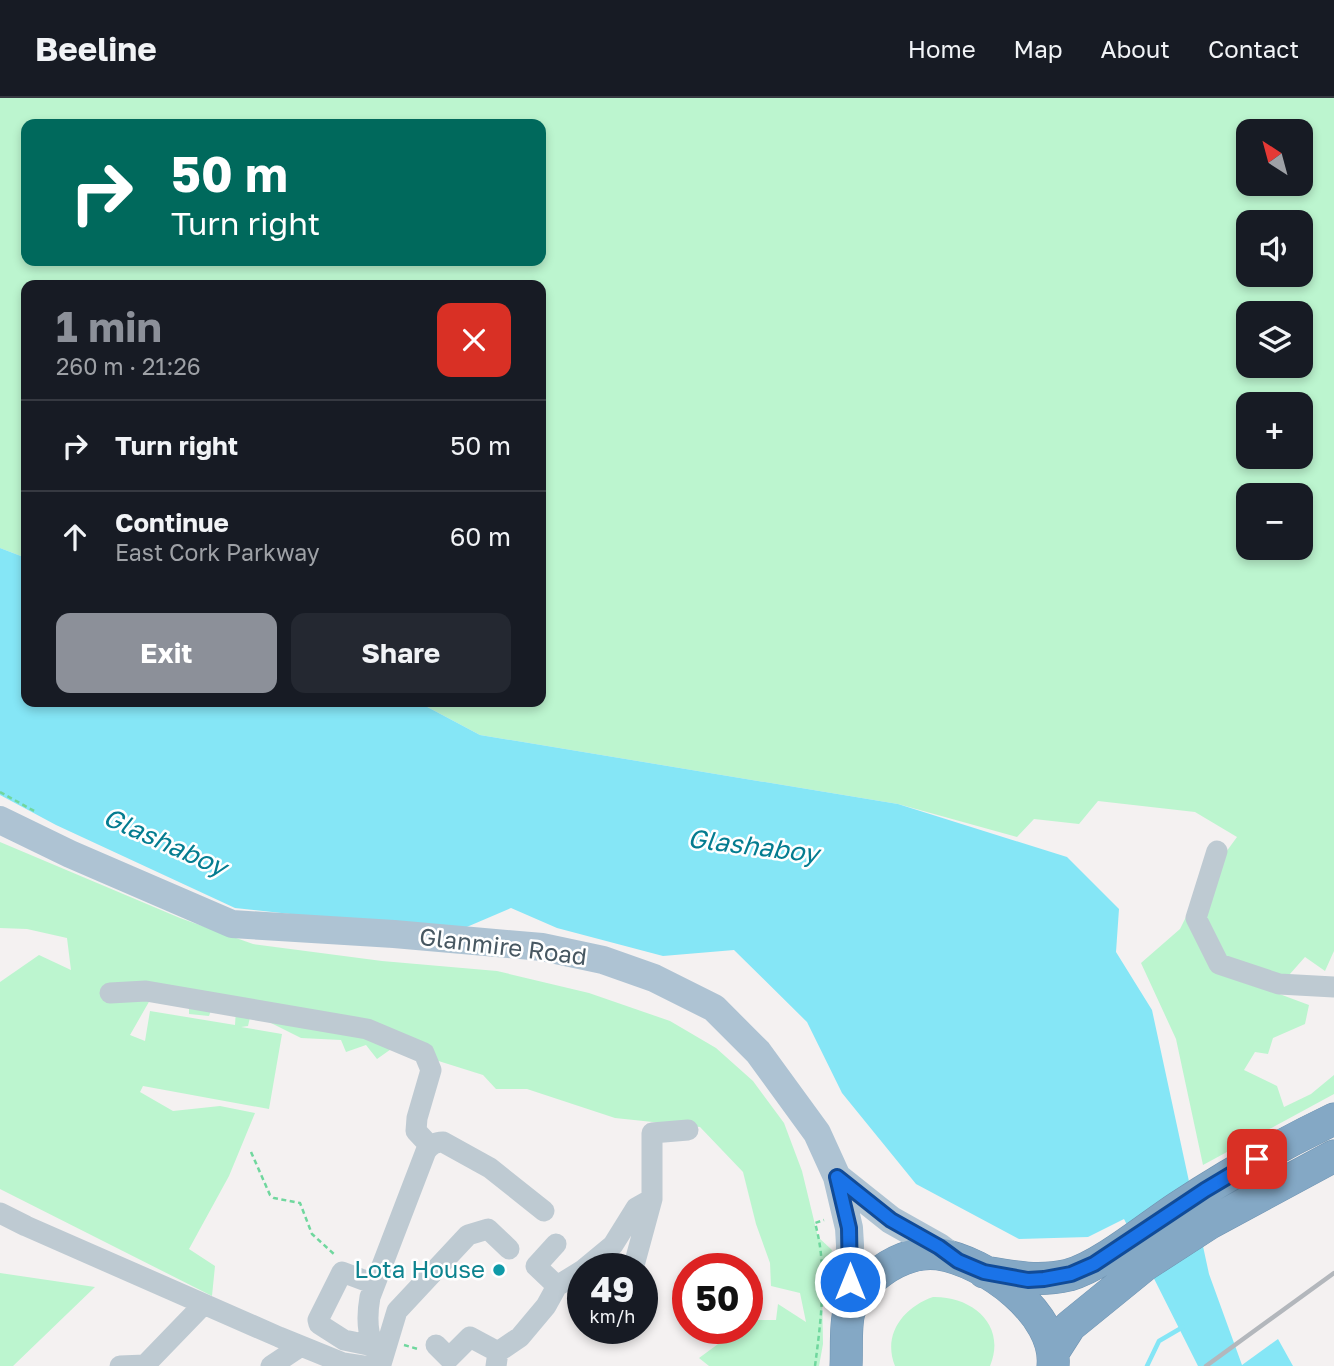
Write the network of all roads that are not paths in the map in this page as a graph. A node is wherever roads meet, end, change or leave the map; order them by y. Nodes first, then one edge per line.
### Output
1 (0, 820) edge
2 (1217, 851) dead end
3 (1334, 987) edge
4 (110, 993) dead end
5 (1334, 1119) edge
6 (688, 1130) dead end
7 (430, 1146) junction
8 (1334, 1156) edge
9 (837, 1177) junction
10 (652, 1199) junction
11 (544, 1211) dead end
12 (0, 1213) edge
13 (556, 1244) dead end
14 (509, 1250) dead end
15 (1138, 1252) junction
16 (603, 1253) edge
17 (637, 1253) edge
18 (971, 1267) junction
19 (567, 1279) edge
20 (374, 1284) junction
21 (557, 1286) junction
22 (203, 1305) junction
23 (849, 1312) junction
24 (436, 1345) road end
25 (301, 1346) junction
26 (377, 1357) edge
27 (497, 1359) edge
28 (1054, 1359) edge
29 (120, 1366) edge
30 (146, 1366) edge
31 (271, 1366) edge
32 (846, 1366) edge

1 - 9 main road, Glanmire Road
2 - 3 lane
4 - 7 lane
5 - 15 highway
6 - 10 lane
7 - 11 lane
7 - 20 lane
8 - 15 highway
9 - 18 main road
9 - 23 main road, Glanmire Road
10 - 16 lane
10 - 17 lane
12 - 22 lane
13 - 21 lane
14 - 26 lane
15 - 18 highway
15 - 28 highway
18 - 23 highway
18 - 28 highway
19 - 21 lane
20 - 26 lane
20 - 26 lane
21 - 27 lane
22 - 25 lane
22 - 30 lane
23 - 32 highway
24 - 27 lane
25 - 26 lane
25 - 31 lane
29 - 30 lane

